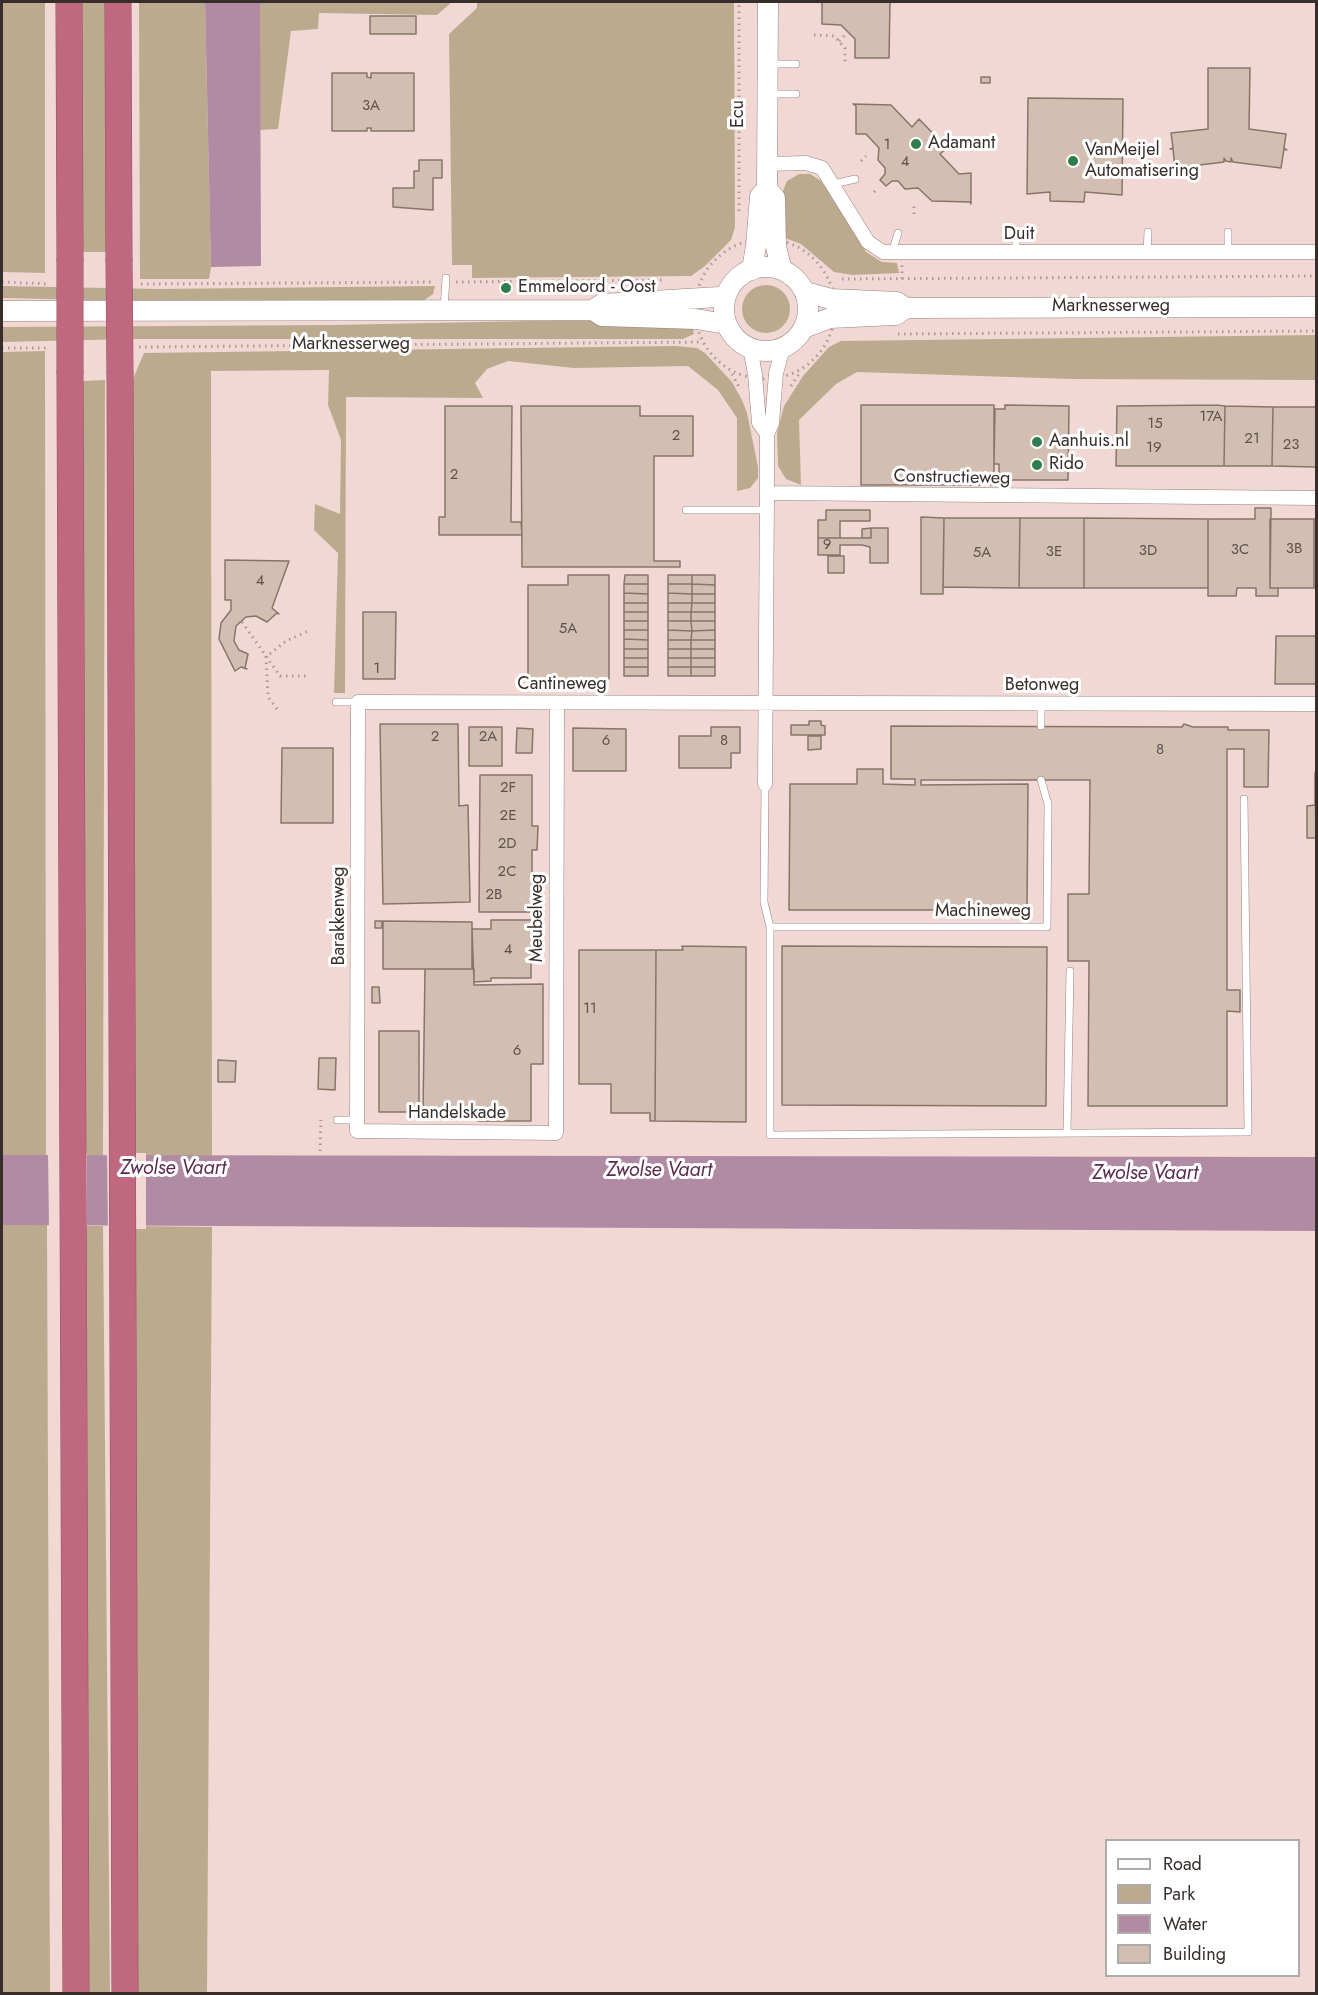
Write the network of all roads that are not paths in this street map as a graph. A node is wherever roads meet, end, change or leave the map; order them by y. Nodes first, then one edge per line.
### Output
1 (69, 2) edge
2 (118, 2) edge
3 (768, 2) edge
4 (767, 64) junction
5 (796, 64) dead end
6 (767, 94) junction
7 (796, 94) dead end
8 (767, 164) junction
9 (855, 179) dead end
10 (834, 184) junction
11 (767, 189) junction
12 (1016, 232) dead end
13 (1148, 232) dead end
14 (1228, 232) dead end
15 (898, 233) dead end
16 (1317, 252) edge
17 (892, 253) junction
18 (1016, 253) junction
19 (1147, 253) junction
20 (1228, 253) junction
21 (752, 270) junction
22 (782, 270) junction
23 (446, 280) road end
24 (805, 292) junction
25 (727, 294) junction
26 (1317, 307) edge
27 (906, 308) junction
28 (593, 310) junction
29 (2, 311) edge
30 (444, 311) junction
31 (726, 324) junction
32 (804, 328) junction
33 (750, 348) junction
34 (783, 348) junction
35 (767, 434) junction
36 (767, 493) junction
37 (1317, 498) edge
38 (686, 510) dead end
39 (767, 510) junction
40 (336, 702) dead end
41 (358, 702) junction
42 (557, 703) junction
43 (766, 704) junction
44 (1041, 704) junction
45 (1317, 704) edge
46 (1041, 726) dead end
47 (1041, 780) dead end
48 (765, 784) joint
49 (1244, 799) dead end
50 (770, 927) junction
51 (1070, 971) dead end
52 (337, 1120) dead end
53 (357, 1126) junction
54 (556, 1133) joint
55 (1067, 1133) junction
56 (76, 1994) edge
57 (125, 1994) edge

1 - 56 highway, bridge
2 - 57 highway, bridge
3 - 4 main road, Ecu
4 - 5 lane
4 - 6 main road, Ecu
6 - 7 lane
6 - 8 main road, Ecu
8 - 10 street, Duit
8 - 11 main road, Ecu
9 - 10 lane
10 - 17 street, Duit
11 - 21 main road, Ecu
11 - 22 main road, Ecu
12 - 18 lane
13 - 19 lane
14 - 20 lane
15 - 17 lane
16 - 20 street, Duit
17 - 18 street, Duit
18 - 19 street, Duit
19 - 20 street, Duit
21 - 22 main road
21 - 25 main road
22 - 24 main road
23 - 30 lane
24 - 27 main road, Marknesserweg
24 - 32 main road
25 - 28 main road, Marknesserweg
25 - 31 main road
26 - 27 main road, Marknesserweg
27 - 32 main road, Marknesserweg
28 - 30 main road, Marknesserweg
28 - 31 main road, Marknesserweg
29 - 30 main road, Marknesserweg
31 - 33 main road
32 - 34 main road
33 - 34 main road
33 - 35 street
34 - 35 street
35 - 36 street
36 - 37 street, Constructieweg
36 - 39 street
38 - 39 lane
39 - 43 street
40 - 41 lane
41 - 42 street, Cantineweg
41 - 53 street, Barakkenweg
42 - 43 street, Cantineweg
42 - 54 street, Meubelweg
43 - 44 street, Betonweg
43 - 48 street
44 - 45 street, Betonweg
44 - 46 lane
47 - 50 lane, Machineweg
48 - 50 lane
49 - 55 lane
50 - 55 lane
51 - 55 lane
52 - 53 lane
53 - 54 street, Handelskade

